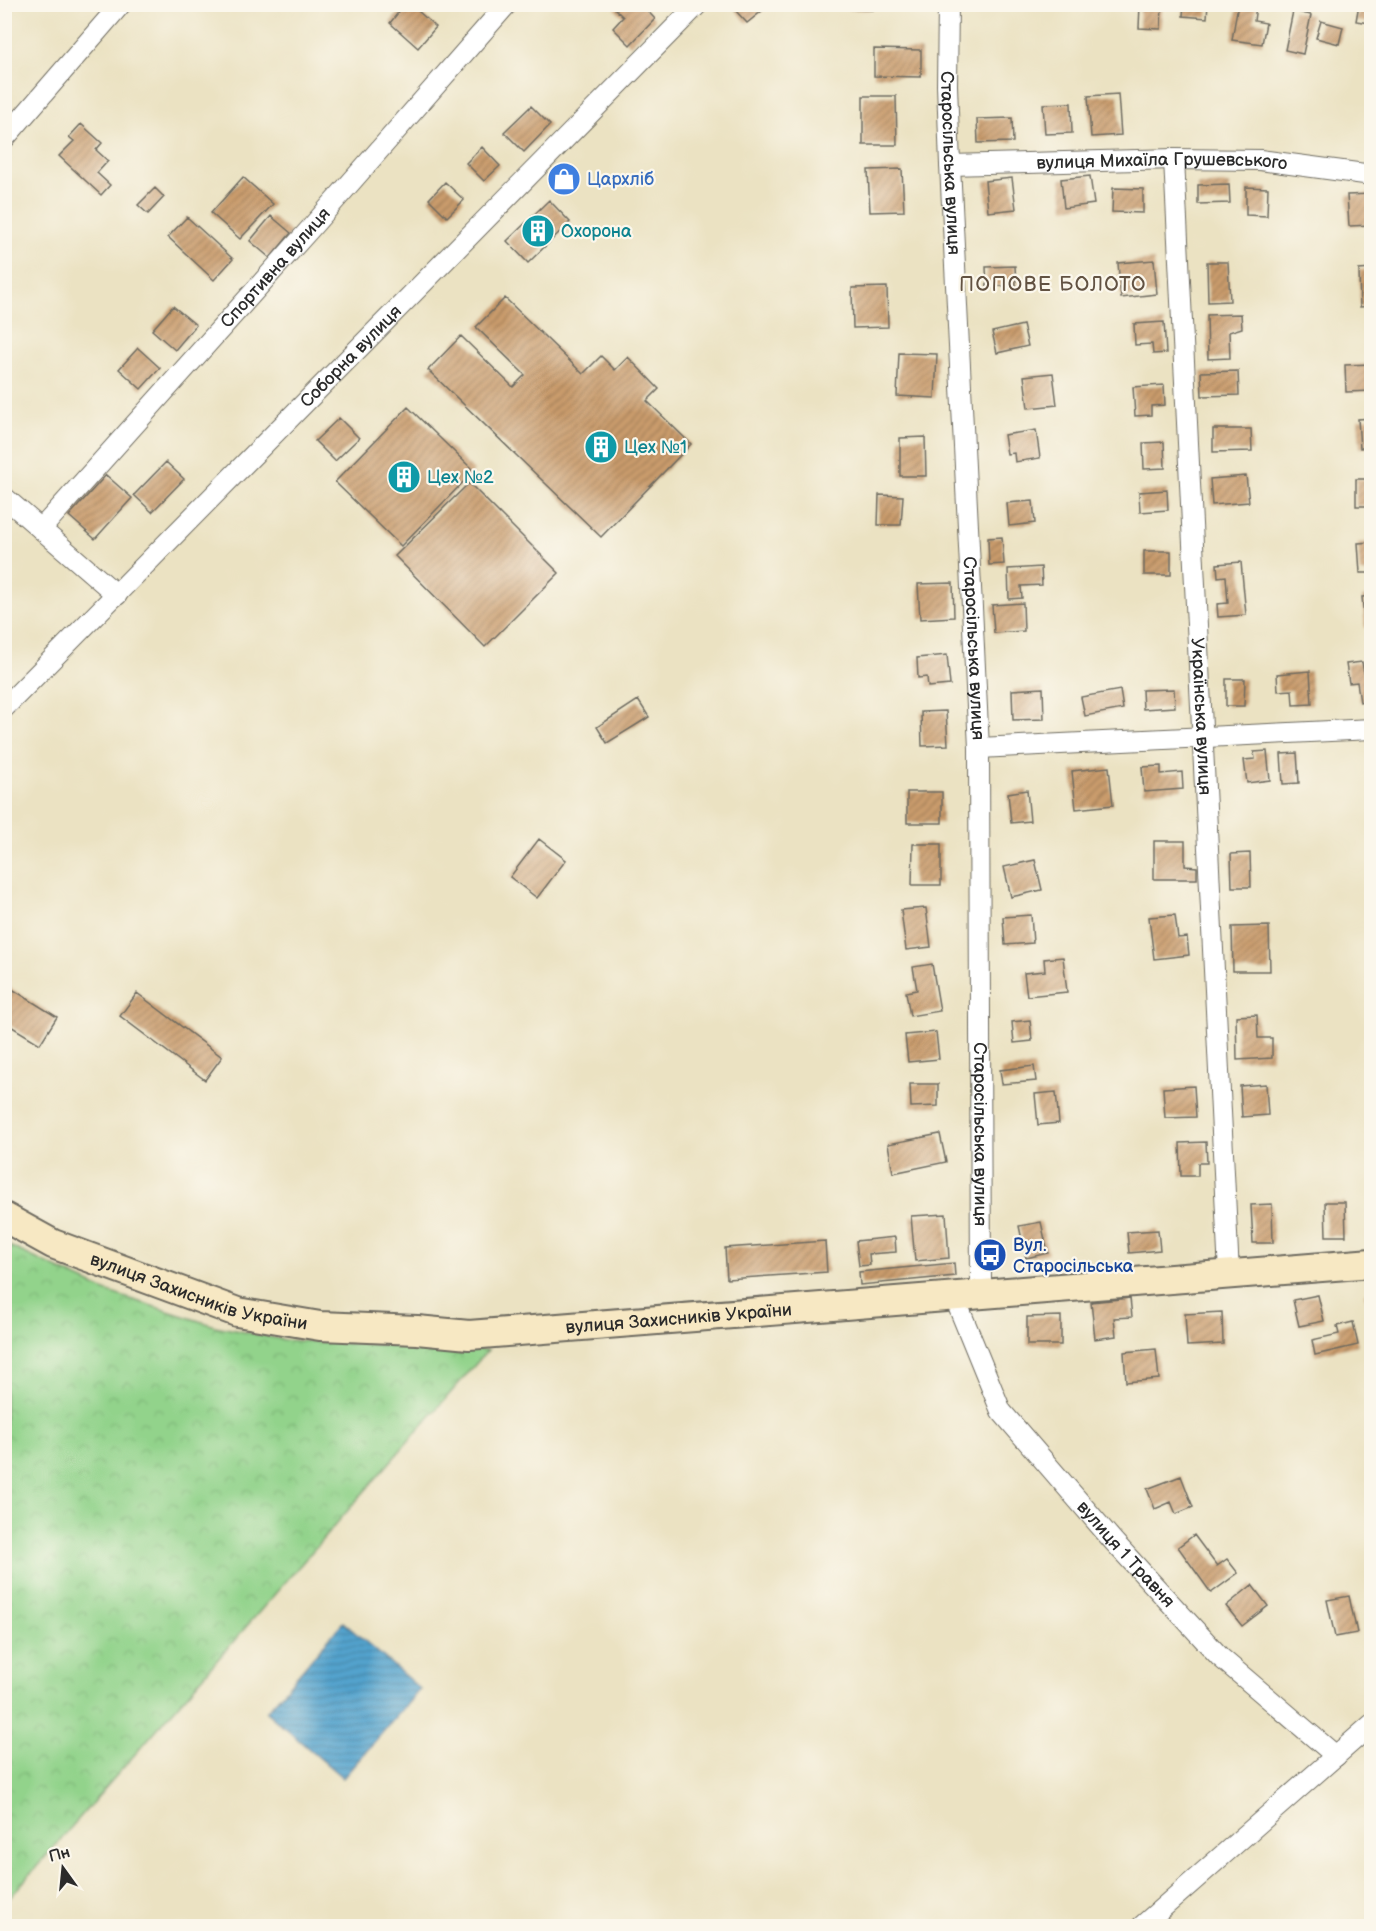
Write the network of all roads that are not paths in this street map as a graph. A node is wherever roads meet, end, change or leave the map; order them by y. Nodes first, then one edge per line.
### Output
1 (121, 4) edge
2 (507, 4) edge
3 (698, 4) edge
4 (948, 4) edge
5 (11, 118) edge
6 (4, 139) edge
7 (1174, 159) junction
8 (950, 165) junction
9 (1371, 175) edge
10 (4, 497) edge
11 (41, 529) junction
12 (117, 595) junction
13 (4, 708) edge
14 (1371, 729) edge
15 (1203, 737) junction
16 (979, 747) junction
17 (4, 1217) edge
18 (1371, 1263) edge
19 (1229, 1274) junction
20 (968, 1295) junction
21 (1371, 1724) edge
22 (1336, 1756) junction
23 (1142, 1926) edge

1 - 5 street
2 - 11 street, Спортивна вулиця
3 - 12 street, Соборна вулиця
4 - 8 street, Старосільська вулиця
5 - 6 street
7 - 8 street, вулиця Михаїла Грушевського
7 - 9 street, вулиця Михаїла Грушевського
7 - 15 street, Українська вулиця
8 - 16 street, Старосільська вулиця
10 - 11 street
11 - 12 street
12 - 13 street, Соборна вулиця
14 - 15 street
15 - 16 street
15 - 19 street, Українська вулиця
16 - 20 street, Старосільська вулиця
17 - 20 street, вулиця Захисників України
18 - 19 street, вулиця Захисників України
19 - 20 street, вулиця Захисників України
20 - 22 street, вулиця 1 Травня
21 - 22 street
22 - 23 street

